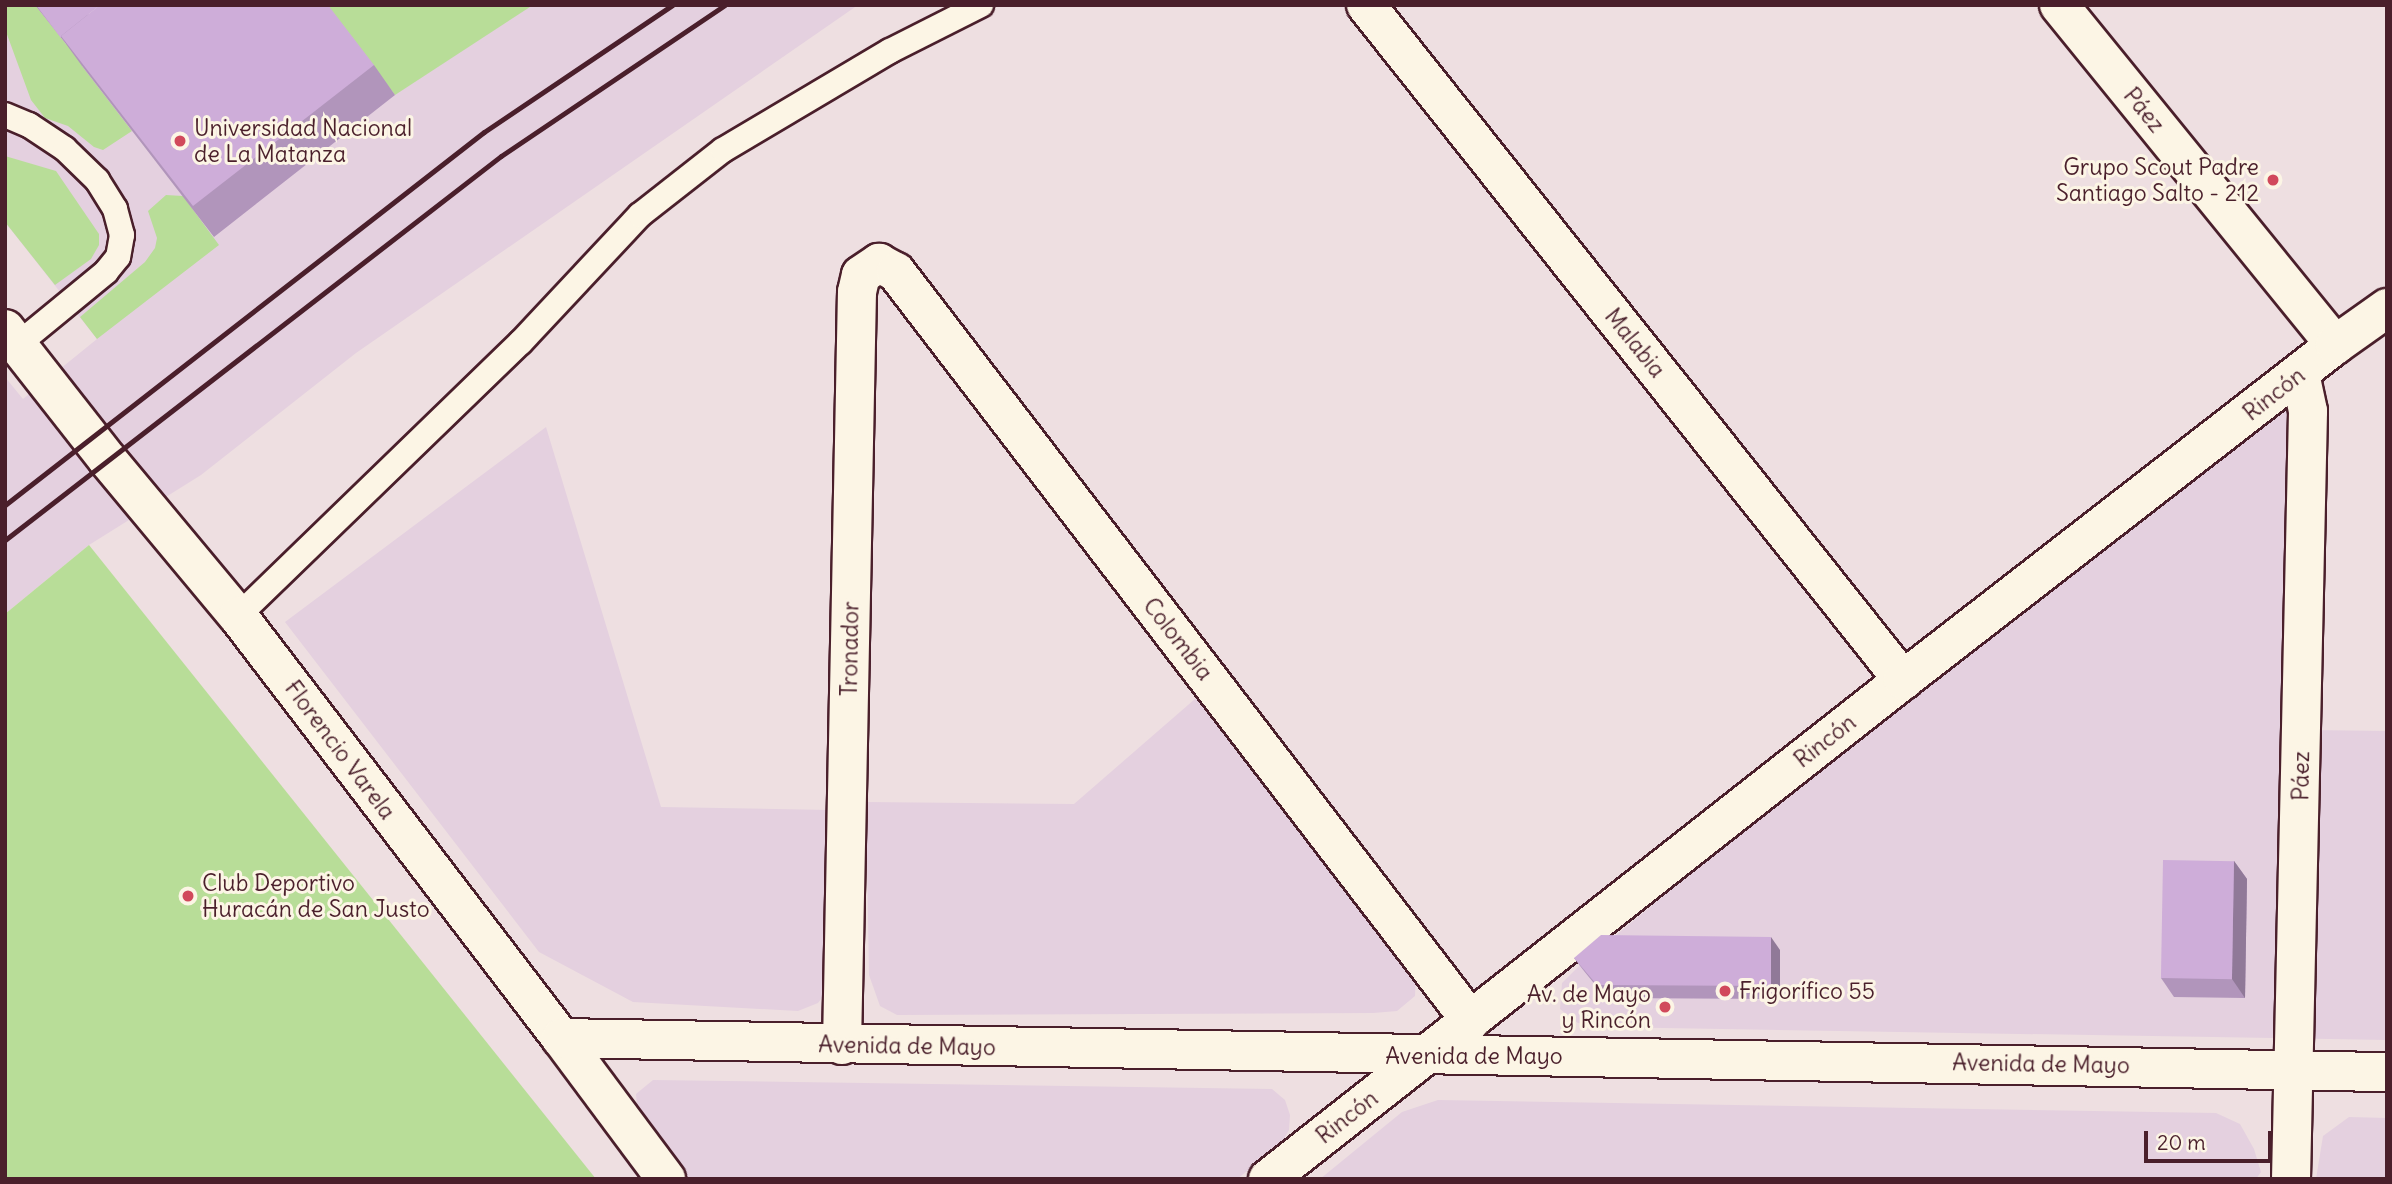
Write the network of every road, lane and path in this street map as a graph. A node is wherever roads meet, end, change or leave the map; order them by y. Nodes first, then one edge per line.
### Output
1 (981, 5) edge
2 (1366, 5) edge
3 (2059, 5) edge
4 (5, 115) edge
5 (879, 263) joint
6 (2385, 312) edge
7 (11, 337) edge
8 (2335, 345) junction
9 (2300, 373) junction
10 (238, 616) junction
11 (1903, 680) junction
12 (1471, 1021) junction
13 (561, 1038) junction
14 (842, 1045) junction
15 (1425, 1056) junction
16 (2295, 1070) junction
17 (2387, 1072) edge
18 (666, 1179) edge
19 (1268, 1179) edge
20 (2291, 1179) edge

1 - 10 lane
2 - 11 street, Malabia
3 - 8 street, Páez
4 - 7 lane
5 - 12 street, Colombia
5 - 14 street, Tronador
6 - 8 street, Rincón
7 - 10 street, Florencio Varela
8 - 9 street, Rincón
9 - 11 street, Rincón
9 - 16 street, Páez
10 - 13 street, Florencio Varela
11 - 12 street, Rincón
12 - 15 street, Rincón
13 - 14 street, Avenida de Mayo
13 - 18 street, Florencio Varela
14 - 15 street, Avenida de Mayo
15 - 16 street, Avenida de Mayo
15 - 19 street, Rincón
16 - 17 street, Avenida de Mayo
16 - 20 street, Páez

